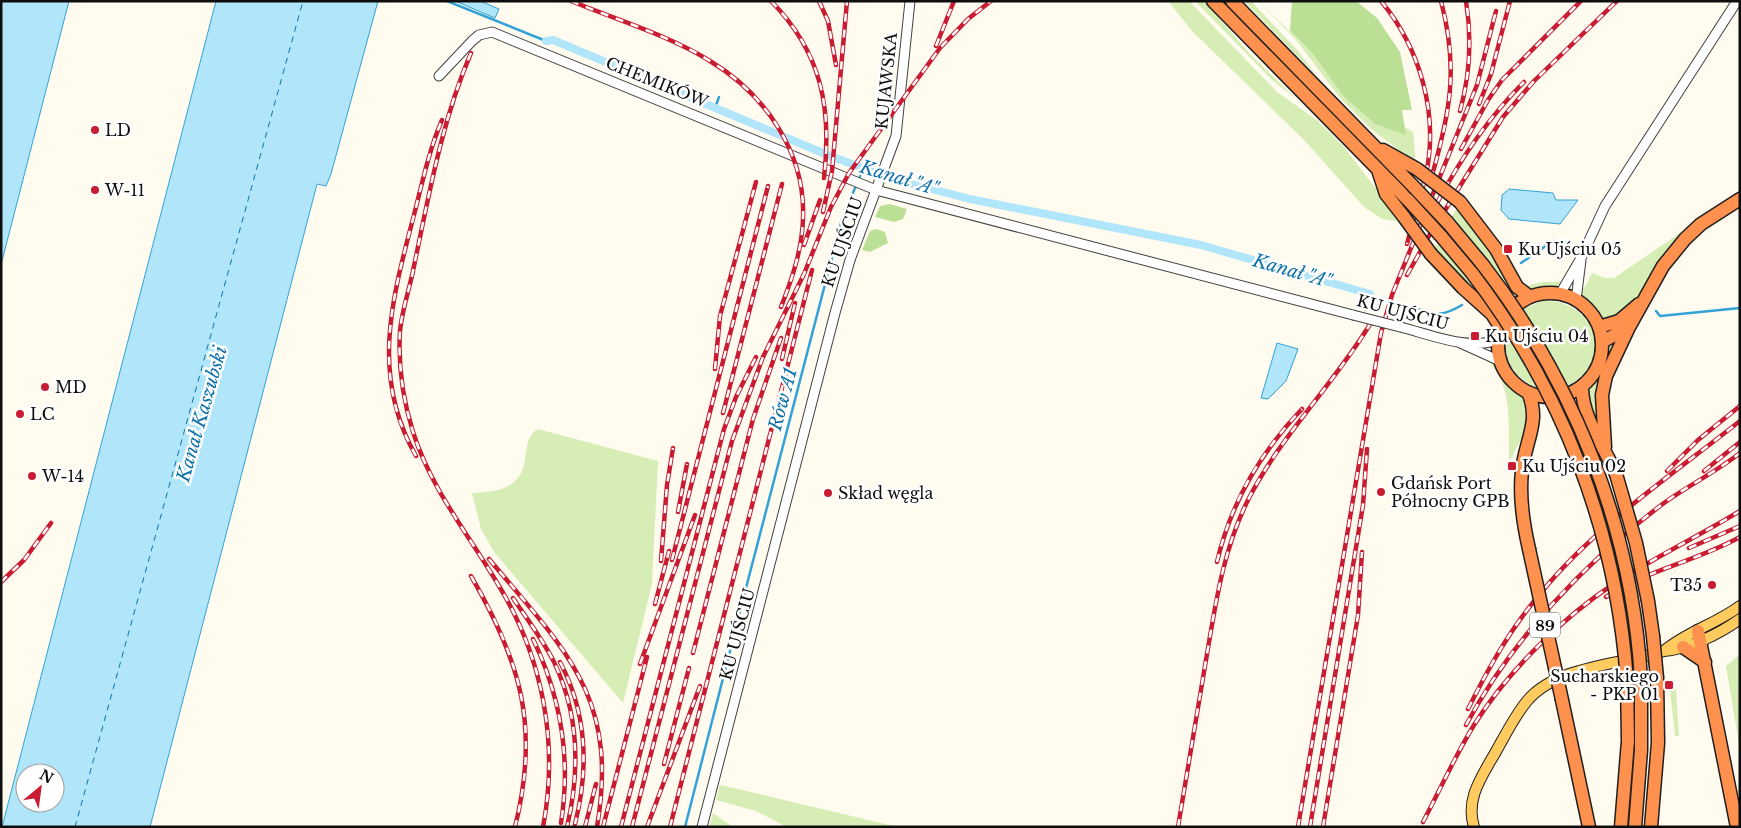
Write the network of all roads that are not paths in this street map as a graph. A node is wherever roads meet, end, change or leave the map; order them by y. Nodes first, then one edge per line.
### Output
1 (910, 1) edge
2 (1213, 1) edge
3 (1232, 1) edge
4 (1737, 1) edge
5 (440, 76) dead end
6 (1374, 146) junction
7 (1378, 169) junction
8 (876, 190) junction
9 (1740, 199) edge
10 (1581, 258) junction
11 (1560, 294) junction
12 (1530, 298) junction
13 (1644, 298) junction
14 (1576, 300) junction
15 (1599, 327) junction
16 (1629, 327) junction
17 (1499, 334) junction
18 (1458, 342) junction
19 (1602, 342) junction
20 (1500, 361) junction
21 (1582, 387) junction
22 (1528, 392) junction
23 (1605, 448) junction
24 (1740, 606) edge
25 (1740, 619) edge
26 (1700, 635) junction
27 (1683, 647) junction
28 (1664, 651) junction
29 (1705, 662) junction
30 (702, 827) edge
31 (1474, 827) edge
32 (1589, 827) edge
33 (1621, 827) edge
34 (1634, 827) edge
35 (1651, 827) edge
36 (1737, 827) edge

1 - 8 street, KUJAWSKA
2 - 7 highway
3 - 6 highway
4 - 10 street
5 - 8 street, CHEMIKÓW
6 - 12 highway, bridge
6 - 34 highway, bridge
7 - 17 highway, bridge
7 - 33 highway, bridge
8 - 18 street, KU UJŚCIU, bridge
8 - 30 street, KU UJŚCIU
9 - 13 highway
10 - 11 street
10 - 14 street
11 - 12 highway
11 - 14 highway
12 - 17 highway
13 - 15 highway
13 - 16 highway
14 - 15 highway
15 - 19 highway
16 - 19 highway
16 - 23 highway
17 - 18 street, KU UJŚCIU
17 - 20 highway
18 - 20 street, KU UJŚCIU
19 - 21 highway
20 - 22 highway
21 - 22 highway
21 - 23 highway
22 - 32 highway, 89, bridge
23 - 35 highway, bridge
24 - 26 main road
25 - 26 main road
26 - 27 main road
26 - 28 main road
26 - 29 highway
27 - 28 main road
27 - 29 highway
28 - 31 main road
29 - 36 highway

